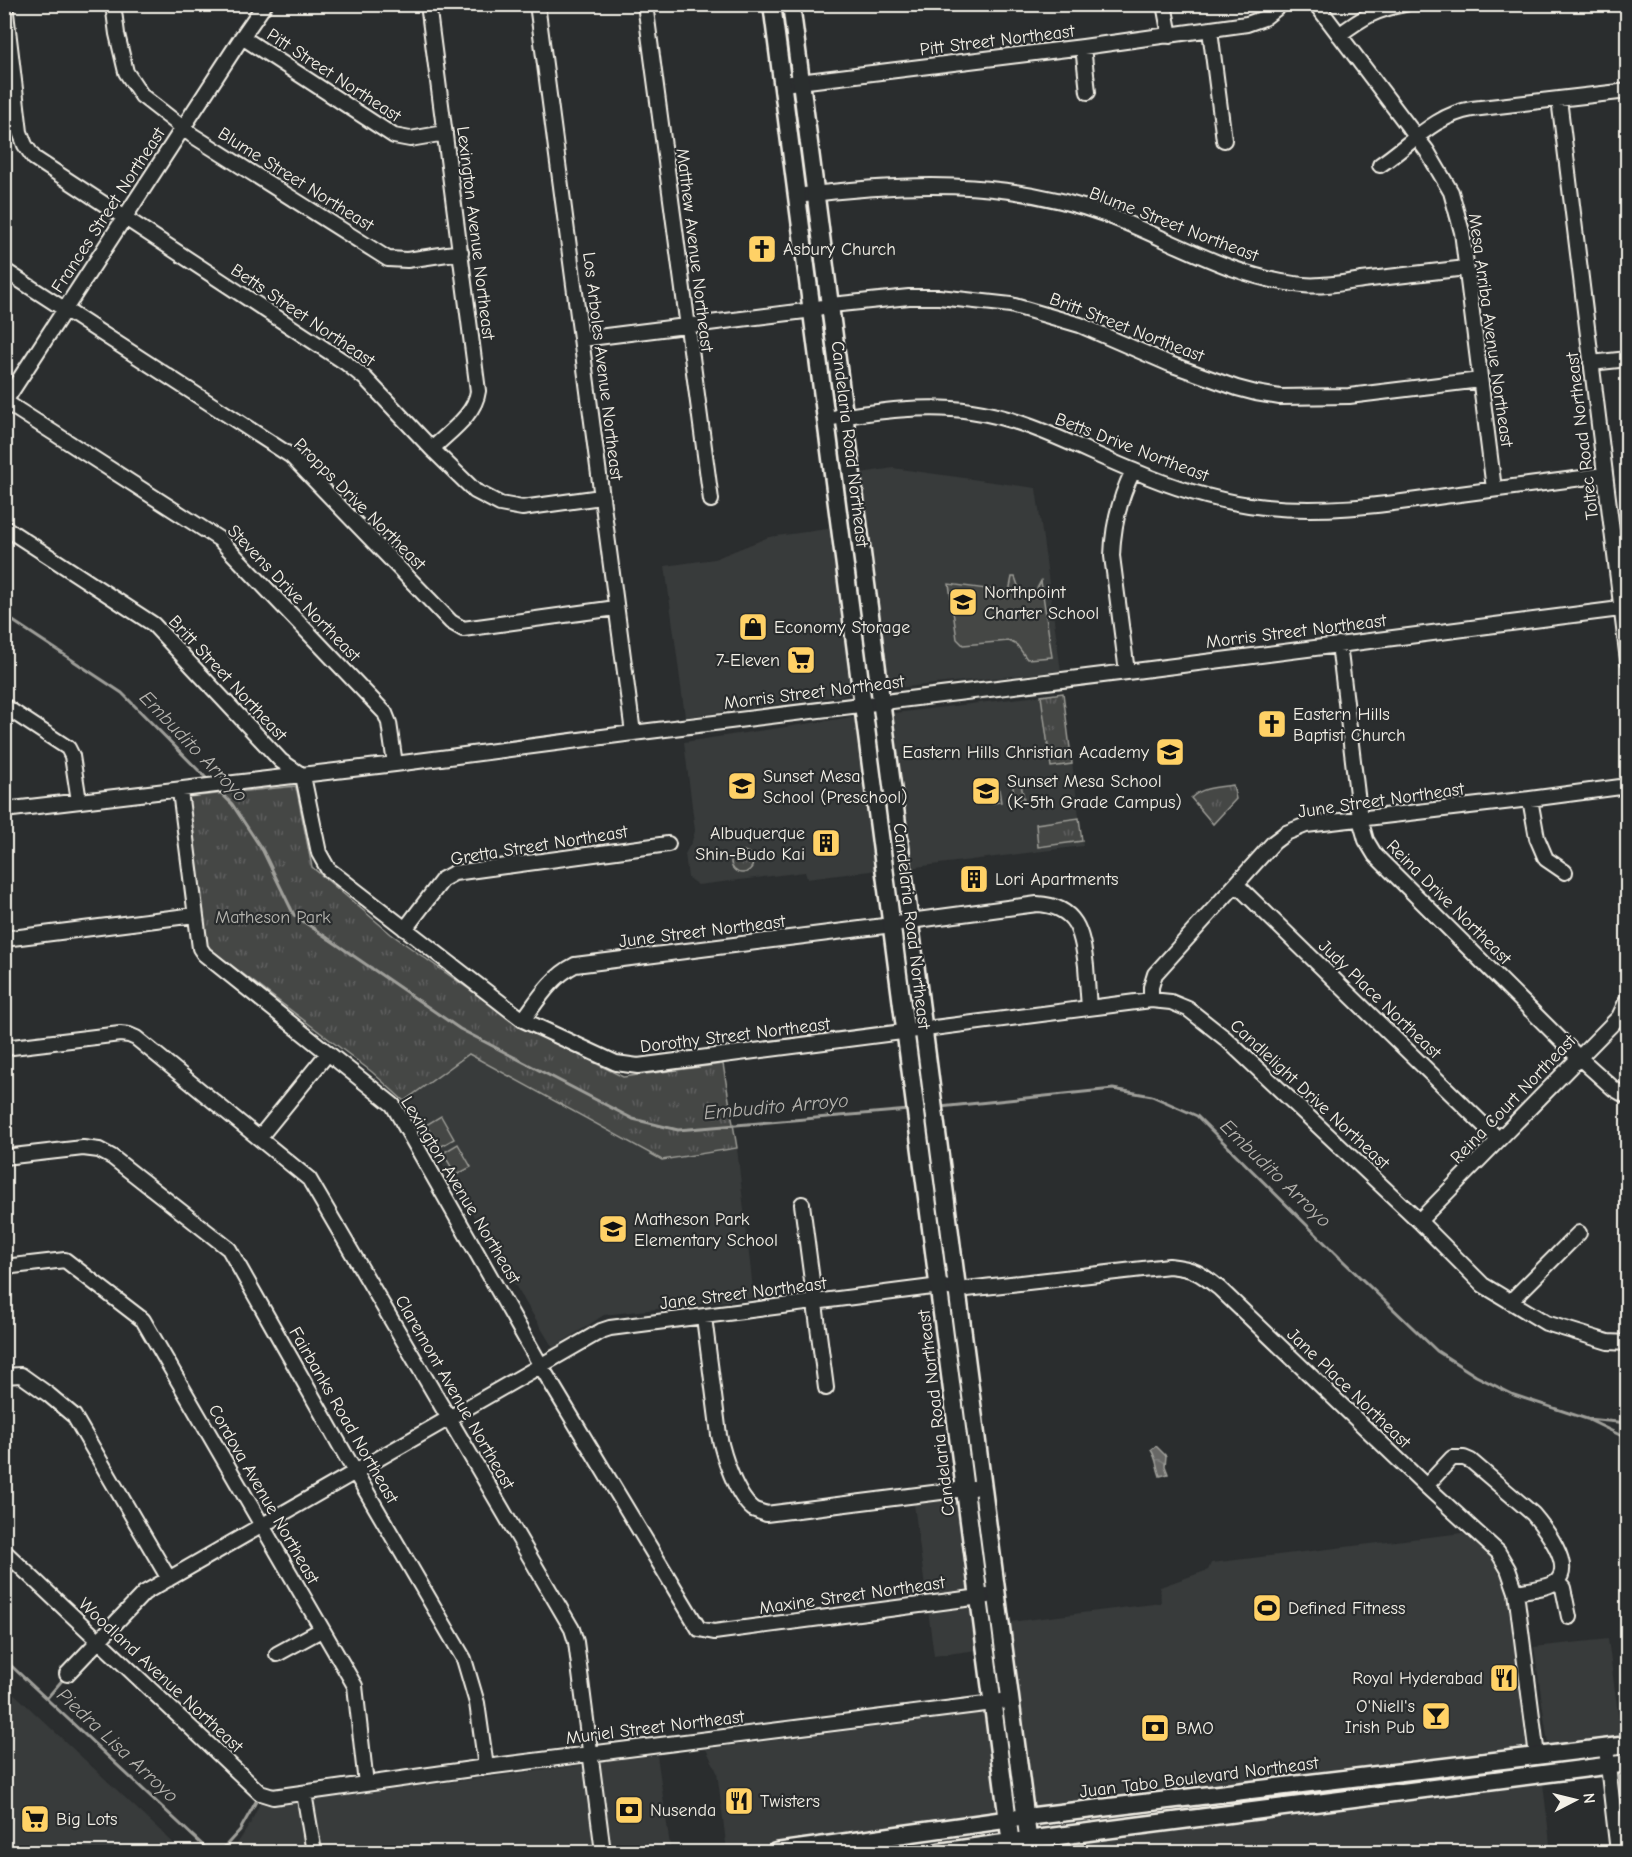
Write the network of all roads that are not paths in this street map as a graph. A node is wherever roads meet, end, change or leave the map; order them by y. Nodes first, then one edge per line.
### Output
1 (5, 4) edge
2 (113, 4) edge
3 (265, 4) edge
4 (429, 4) edge
5 (537, 4) edge
6 (645, 4) edge
7 (772, 4) edge
8 (791, 4) edge
9 (1164, 4) edge
10 (1282, 4) edge
11 (1316, 4) edge
12 (1405, 4) edge
13 (1210, 30) junction
14 (1339, 35) junction
15 (1170, 36) junction
16 (242, 37) junction
17 (1083, 47) junction
18 (801, 82) junction
19 (783, 84) junction
20 (1628, 91) edge
21 (1088, 92) dead end
22 (1559, 99) junction
23 (182, 128) junction
24 (445, 133) junction
25 (1417, 137) junction
26 (1224, 140) dead end
27 (1380, 165) dead end
28 (816, 194) junction
29 (797, 196) junction
30 (125, 218) junction
31 (461, 252) junction
32 (1466, 268) junction
33 (4, 270) edge
34 (831, 305) junction
35 (813, 309) junction
36 (65, 310) junction
37 (687, 326) junction
38 (582, 339) junction
39 (1628, 359) edge
40 (1591, 363) junction
41 (1480, 380) junction
42 (5, 402) edge
43 (845, 416) junction
44 (826, 419) junction
45 (432, 449) junction
46 (1133, 471) junction
47 (1605, 475) junction
48 (1494, 489) junction
49 (602, 498) junction
50 (711, 500) dead end
51 (4, 527) edge
52 (615, 608) junction
53 (1624, 608) edge
54 (1339, 644) junction
55 (1628, 661) edge
56 (1127, 672) junction
57 (881, 701) junction
58 (864, 705) junction
59 (4, 706) edge
60 (633, 733) junction
61 (395, 764) junction
62 (303, 776) junction
63 (1628, 786) edge
64 (180, 790) junction
65 (1530, 799) junction
66 (79, 801) junction
67 (4, 810) edge
68 (1360, 819) junction
69 (668, 844) dead end
70 (1565, 872) dead end
71 (1236, 885) junction
72 (195, 915) junction
73 (910, 921) junction
74 (892, 925) junction
75 (405, 929) junction
76 (4, 939) edge
77 (1628, 998) edge
78 (1151, 1000) junction
79 (1089, 1008) junction
80 (523, 1020) junction
81 (924, 1028) junction
82 (906, 1031) junction
83 (4, 1048) edge
84 (328, 1053) junction
85 (1578, 1057) junction
86 (1628, 1097) edge
87 (260, 1138) junction
88 (1498, 1139) junction
89 (4, 1157) edge
90 (802, 1204) dead end
91 (1419, 1221) junction
92 (1579, 1233) dead end
93 (4, 1267) edge
94 (940, 1286) junction
95 (958, 1290) junction
96 (814, 1302) junction
97 (1510, 1302) junction
98 (704, 1317) junction
99 (1628, 1343) edge
100 (541, 1365) junction
101 (4, 1376) edge
102 (826, 1388) dead end
103 (449, 1417) junction
104 (355, 1472) junction
105 (1426, 1486) junction
106 (982, 1487) junction
107 (964, 1489) junction
108 (261, 1525) junction
109 (4, 1551) edge
110 (169, 1579) junction
111 (1557, 1582) junction
112 (1516, 1592) junction
113 (987, 1596) junction
114 (1569, 1617) dead end
115 (321, 1630) junction
116 (714, 1632) joint
117 (98, 1640) junction
118 (277, 1654) dead end
119 (68, 1674) dead end
120 (1010, 1699) junction
121 (993, 1703) junction
122 (1628, 1745) edge
123 (1606, 1748) junction
124 (591, 1754) junction
125 (1537, 1756) junction
126 (1628, 1763) edge
127 (1608, 1766) junction
128 (486, 1767) junction
129 (366, 1784) junction
130 (304, 1793) junction
131 (1026, 1817) junction
132 (1008, 1820) junction
133 (1622, 1834) edge
134 (1029, 1846) edge
135 (1011, 1847) edge
136 (314, 1852) edge
137 (603, 1852) edge
138 (776, 1852) edge
139 (939, 1852) edge
140 (1618, 1852) edge

1 - 30 street, Betts Street Northeast
2 - 23 street, Blume Street Northeast
3 - 16 street, Frances Street Northeast
4 - 24 street, Lexington Avenue Northeast
5 - 38 street, Los Arboles Avenue Northeast
6 - 37 street, Matthew Avenue Northeast
7 - 19 main road, Candelaria Road Northeast
8 - 18 main road, Candelaria Road Northeast
9 - 15 street
10 - 13 street, Pitt Street Northeast
11 - 14 street, Mesa Arriba Avenue Northeast
12 - 14 street
13 - 15 street, Pitt Street Northeast
13 - 26 street
14 - 25 street, Mesa Arriba Avenue Northeast
15 - 17 street, Pitt Street Northeast
16 - 23 street, Frances Street Northeast
16 - 24 street, Pitt Street Northeast
17 - 18 street, Pitt Street Northeast
17 - 21 street
18 - 19 street, Pitt Street Northeast
18 - 28 main road, Candelaria Road Northeast
19 - 29 main road, Candelaria Road Northeast
20 - 22 street
22 - 25 street
22 - 40 street, Toltec Road Northeast
23 - 30 street, Frances Street Northeast
23 - 31 street, Blume Street Northeast
24 - 31 street, Lexington Avenue Northeast
25 - 27 street
25 - 32 street, Mesa Arriba Avenue Northeast
28 - 29 street, Blume Street Northeast
28 - 32 street, Blume Street Northeast
28 - 34 main road, Candelaria Road Northeast
29 - 35 main road, Candelaria Road Northeast
30 - 36 street, Frances Street Northeast
30 - 45 street, Betts Street Northeast
31 - 45 street, Lexington Avenue Northeast
32 - 41 street, Mesa Arriba Avenue Northeast
33 - 36 street, Propps Drive Northeast
34 - 35 street, Britt Street Northeast
34 - 41 street, Britt Street Northeast
34 - 43 main road, Candelaria Road Northeast
35 - 37 street, Britt Street Northeast
35 - 44 main road, Candelaria Road Northeast
36 - 42 street, Frances Street Northeast
36 - 52 street, Propps Drive Northeast
37 - 38 street, Britt Street Northeast
37 - 50 street, Matthew Avenue Northeast
38 - 49 street, Los Arboles Avenue Northeast
39 - 40 street
40 - 47 street, Toltec Road Northeast
41 - 48 street, Mesa Arriba Avenue Northeast
42 - 61 street, Stevens Drive Northeast
43 - 44 street, Betts Drive Northeast
43 - 46 street, Betts Drive Northeast
43 - 57 main road, Candelaria Road Northeast
44 - 58 main road, Candelaria Road Northeast
45 - 49 street, Betts Street Northeast
46 - 48 street, Betts Drive Northeast
46 - 56 street
47 - 48 street, Betts Drive Northeast
47 - 53 street, Toltec Road Northeast
49 - 52 street, Los Arboles Avenue Northeast
51 - 62 street, Britt Street Northeast
52 - 60 street, Los Arboles Avenue Northeast
53 - 54 street, Morris Street Northeast
53 - 55 street, Toltec Road Northeast
54 - 56 street, Morris Street Northeast
54 - 68 street, Reina Drive Northeast
56 - 57 street, Morris Street Northeast
57 - 58 street, Morris Street Northeast
57 - 73 main road, Candelaria Road Northeast
58 - 60 street, Morris Street Northeast
58 - 74 main road, Candelaria Road Northeast
59 - 66 street
60 - 61 street, Morris Street Northeast
61 - 62 street, Morris Street Northeast
62 - 64 street, Morris Street Northeast
62 - 75 street
63 - 65 street, June Street Northeast
64 - 66 street, Morris Street Northeast
64 - 72 street, Lexington Avenue Northeast
65 - 68 street, June Street Northeast
65 - 70 street
66 - 67 street, Morris Street Northeast
68 - 71 street, June Street Northeast
68 - 85 street, Reina Drive Northeast
69 - 75 street, Gretta Street Northeast
71 - 78 street, June Street Northeast
71 - 88 street, Judy Place Northeast
72 - 76 street
72 - 84 street, Lexington Avenue Northeast
73 - 74 street, June Street Northeast
73 - 79 street, June Street Northeast
73 - 81 main road, Candelaria Road Northeast
74 - 80 street, June Street Northeast
74 - 82 main road, Candelaria Road Northeast
75 - 80 street
77 - 85 street, Reina Court Northeast
78 - 79 street, Candlelight Drive Northeast
78 - 91 street, Candlelight Drive Northeast
79 - 81 street, Candlelight Drive Northeast
80 - 82 street, Dorothy Street Northeast
81 - 82 street, Dorothy Street Northeast
81 - 95 main road, Candelaria Road Northeast
82 - 94 main road, Candelaria Road Northeast
83 - 87 street, Claremont Avenue Northeast
84 - 87 street
84 - 100 street, Lexington Avenue Northeast
85 - 86 street, Reina Drive Northeast
85 - 88 street, Reina Court Northeast
87 - 103 street, Claremont Avenue Northeast
88 - 91 street, Reina Court Northeast
89 - 104 street, Fairbanks Road Northeast
90 - 96 street
91 - 97 street, Candlelight Drive Northeast
92 - 97 street
93 - 108 street, Cordova Avenue Northeast
94 - 95 street, Jane Street Northeast
94 - 96 street, Jane Street Northeast
94 - 107 main road, Candelaria Road Northeast
95 - 105 street, Jane Place Northeast
95 - 106 main road, Candelaria Road Northeast
96 - 98 street, Jane Street Northeast
96 - 102 street
97 - 99 street, Candlelight Drive Northeast
98 - 100 street, Jane Street Northeast
98 - 107 street
100 - 103 street, Jane Street Northeast
100 - 116 street, Lexington Avenue Northeast
101 - 110 street
103 - 104 street, Jane Street Northeast
103 - 124 street, Claremont Avenue Northeast
104 - 108 street, Jane Street Northeast
104 - 128 street, Fairbanks Road Northeast
105 - 111 street
105 - 112 street, Jane Place Northeast
106 - 107 street
106 - 113 main road, Candelaria Road Northeast
107 - 113 main road, Candelaria Road Northeast
108 - 110 street, Jane Street Northeast
108 - 115 street, Cordova Avenue Northeast
109 - 117 street, Woodland Avenue Northeast
110 - 117 street, Jane Street Northeast
111 - 112 street
111 - 114 street
112 - 125 street, Jane Place Northeast
113 - 116 street, Maxine Street Northeast
113 - 120 main road, Candelaria Road Northeast
113 - 121 main road, Candelaria Road Northeast
115 - 118 street
115 - 129 street, Cordova Avenue Northeast
117 - 119 street, Jane Street Northeast
117 - 130 street, Woodland Avenue Northeast
120 - 121 street, Muriel Street Northeast
120 - 131 main road, Candelaria Road Northeast
121 - 124 street, Muriel Street Northeast
121 - 132 main road, Candelaria Road Northeast
122 - 123 main road, Juan Tabo Boulevard Northeast
123 - 125 main road, Juan Tabo Boulevard Northeast
123 - 127 street
124 - 128 street, Muriel Street Northeast
124 - 137 street, Claremont Avenue Northeast
125 - 131 main road, Juan Tabo Boulevard Northeast
126 - 127 main road
127 - 133 street
127 - 134 main road
128 - 129 street, Muriel Street Northeast
129 - 130 street, Muriel Street Northeast
130 - 136 street
131 - 132 main road, Juan Tabo Boulevard Northeast
131 - 134 main road, Candelaria Road Northeast
132 - 135 main road, Candelaria Road Northeast
132 - 138 main road, Juan Tabo Boulevard Northeast
133 - 140 street
134 - 135 main road
135 - 139 main road

